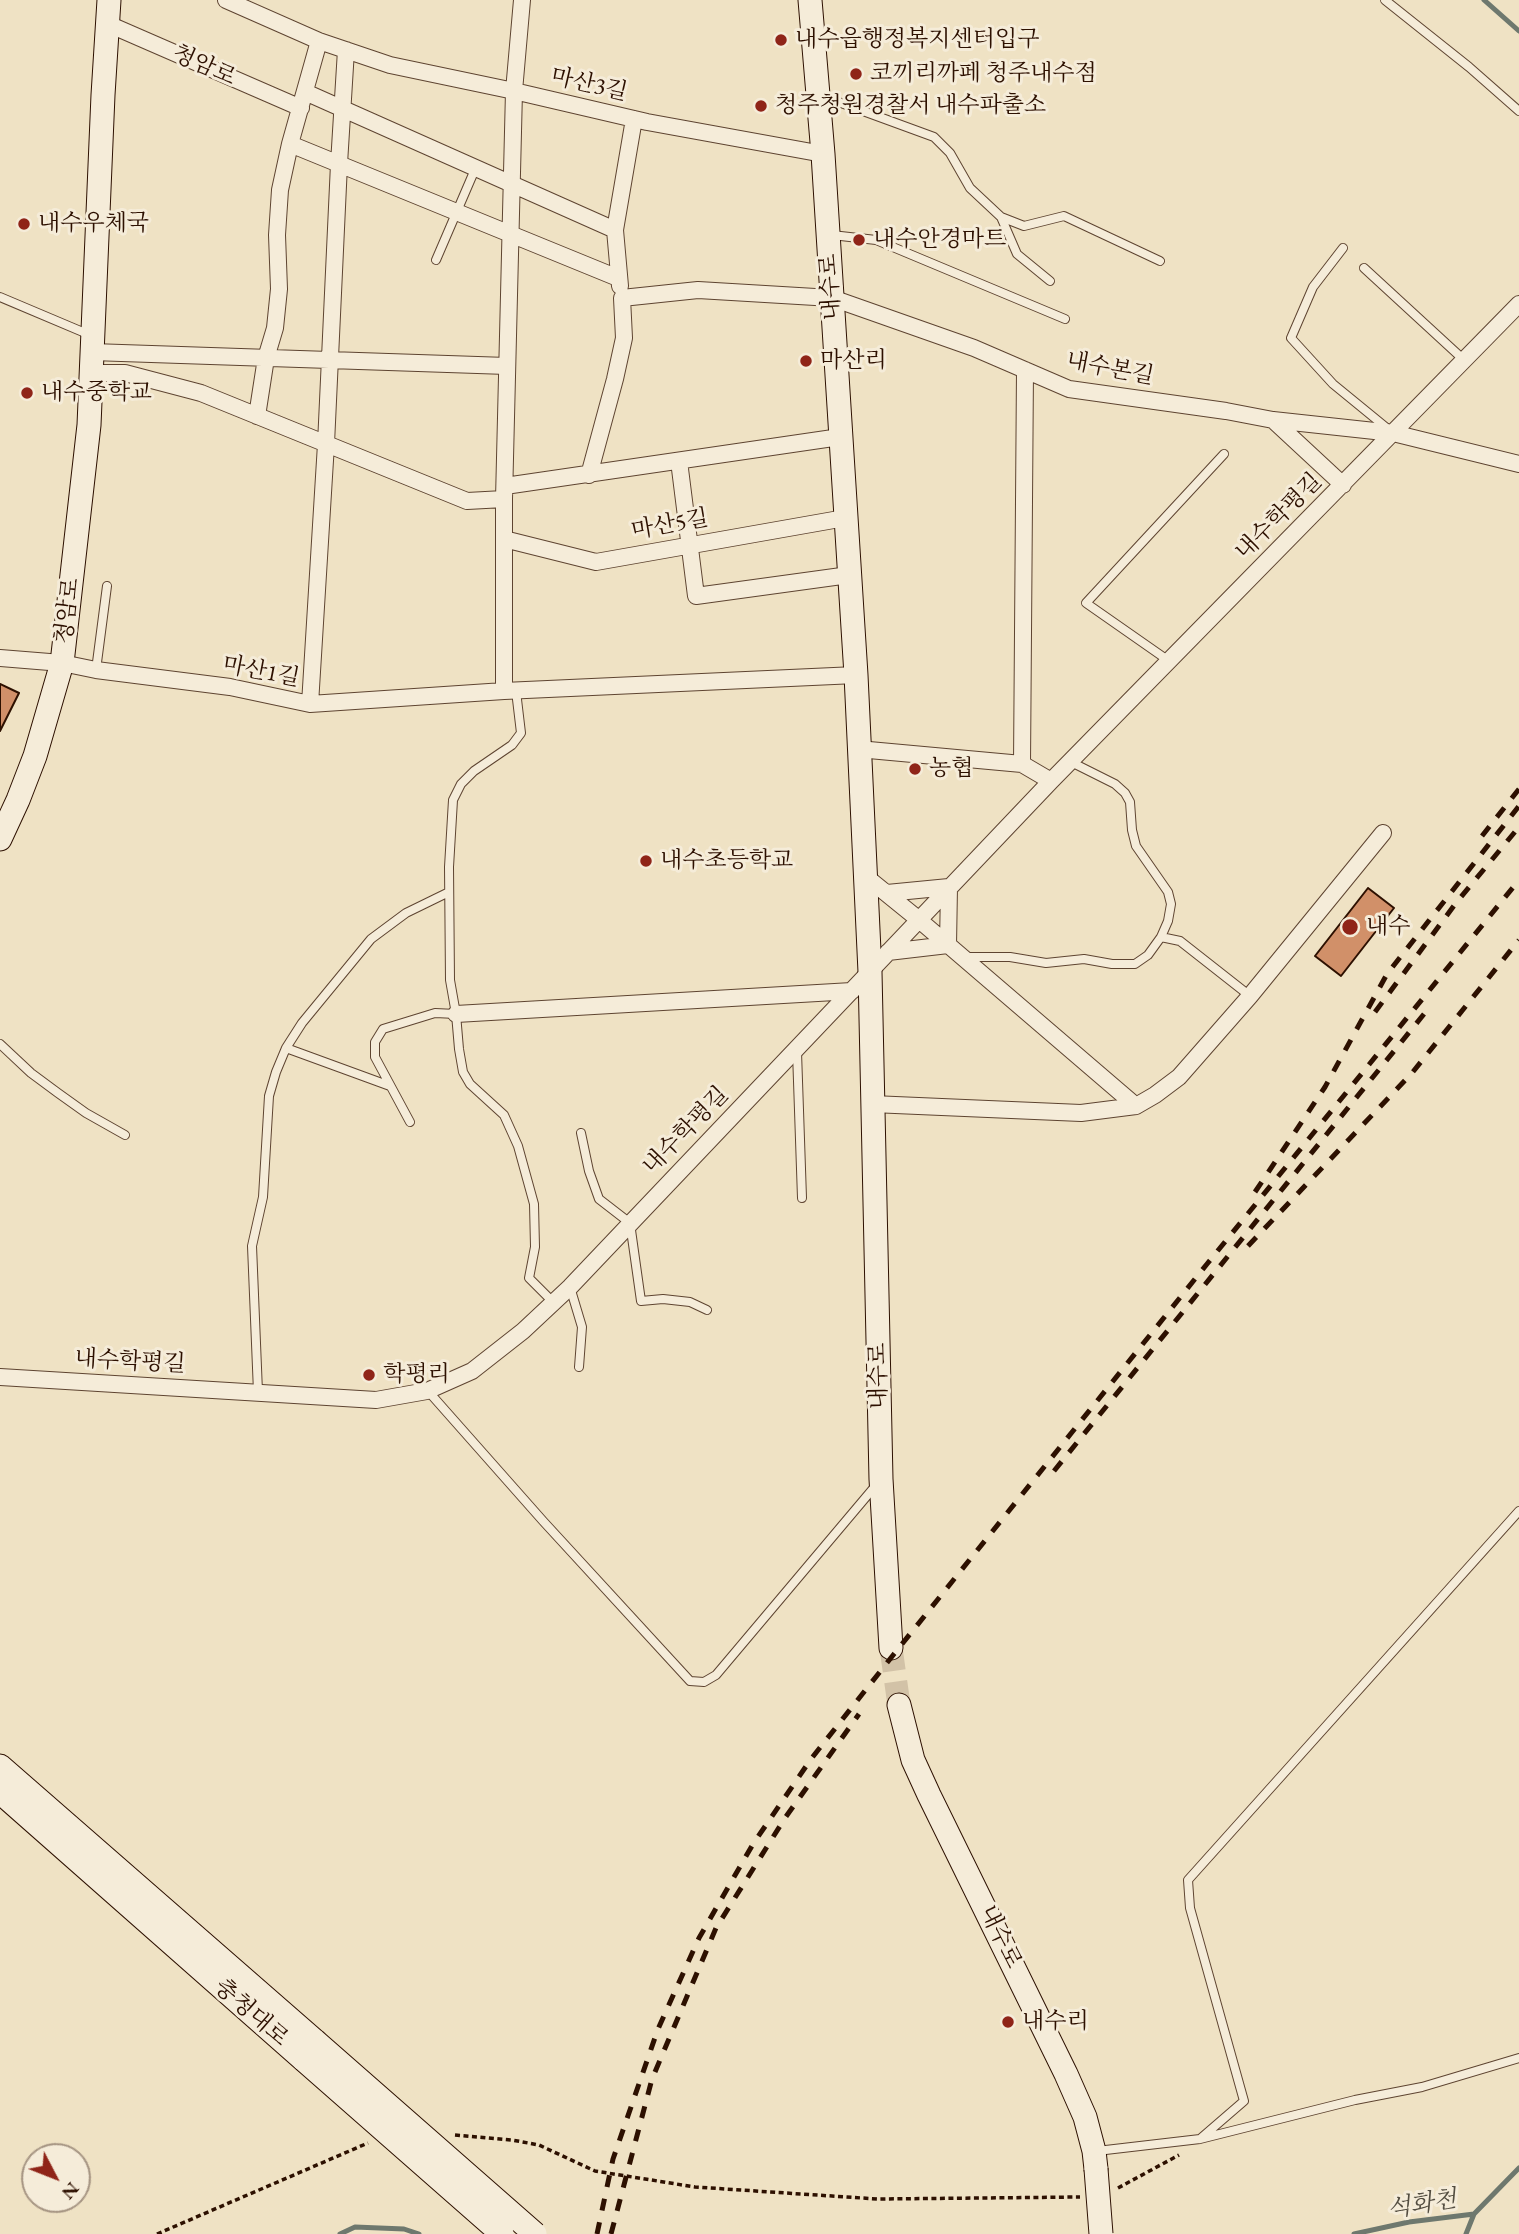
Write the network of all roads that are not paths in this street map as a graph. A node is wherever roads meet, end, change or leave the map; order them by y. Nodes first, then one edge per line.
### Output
1 (110, 0) edge
2 (226, 0) edge
3 (522, 0) edge
4 (810, 0) edge
5 (1385, 0) edge
6 (108, 24) junction
7 (319, 41) junction
8 (346, 50) junction
9 (514, 91) junction
10 (818, 94) junction
11 (303, 100) junction
12 (342, 108) junction
13 (1519, 111) edge
14 (634, 119) junction
15 (290, 144) junction
16 (823, 154) junction
17 (339, 164) junction
18 (476, 167) junction
19 (512, 183) junction
20 (457, 213) junction
21 (1001, 217) junction
22 (615, 230) junction
23 (510, 235) junction
24 (827, 235) junction
25 (1343, 248) dead end
26 (436, 260) dead end
27 (1160, 261) dead end
28 (1364, 268) dead end
29 (618, 278) junction
30 (1049, 281) dead end
31 (0, 298) edge
32 (622, 298) junction
33 (832, 298) junction
34 (1519, 304) edge
35 (1065, 319) dead end
36 (92, 354) junction
37 (266, 358) junction
38 (329, 360) junction
39 (1464, 360) junction
40 (507, 366) junction
41 (1025, 370) junction
42 (257, 416) junction
43 (1273, 421) junction
44 (1394, 433) junction
45 (840, 437) junction
46 (326, 444) junction
47 (1224, 454) dead end
48 (679, 461) junction
49 (1519, 464) edge
50 (589, 475) junction
51 (1343, 485) junction
52 (504, 493) junction
53 (845, 517) junction
54 (505, 539) junction
55 (690, 545) junction
56 (849, 575) junction
57 (107, 586) dead end
58 (0, 658) edge
59 (1168, 661) junction
60 (62, 663) junction
61 (96, 670) junction
62 (856, 675) junction
63 (510, 691) junction
64 (310, 704) junction
65 (858, 749) junction
66 (1071, 762) junction
67 (1022, 764) junction
68 (1051, 781) junction
69 (1383, 833) dead end
70 (0, 839) edge
71 (864, 876) junction
72 (949, 887) junction
73 (449, 892) junction
74 (887, 893) junction
75 (918, 919) junction
76 (1161, 937) junction
77 (948, 946) junction
78 (888, 952) junction
79 (962, 957) junction
80 (870, 972) junction
81 (852, 991) junction
82 (1250, 996) junction
83 (456, 1014) junction
84 (0, 1044) edge
85 (286, 1048) junction
86 (797, 1049) junction
87 (390, 1086) junction
88 (872, 1104) junction
89 (1136, 1106) junction
90 (410, 1122) dead end
91 (581, 1133) dead end
92 (125, 1135) dead end
93 (802, 1198) dead end
94 (630, 1223) junction
95 (570, 1287) junction
96 (554, 1303) junction
97 (707, 1310) dead end
98 (579, 1367) dead end
99 (0, 1377) edge
100 (427, 1391) junction
101 (258, 1392) junction
102 (881, 1479) junction
103 (1519, 1510) edge
104 (891, 1648) tunnel mouth
105 (899, 1705) tunnel mouth
106 (0, 1766) edge
107 (0, 1791) edge
108 (310, 2051) junction
109 (1519, 2059) edge
110 (1200, 2139) junction
111 (1095, 2160) junction
112 (502, 2234) edge
113 (535, 2234) edge
114 (1101, 2234) edge

1 - 6 street, 청암로
2 - 7 street, 마산3길
3 - 9 street
4 - 10 street, 내수로
5 - 13 lane
6 - 11 street, 청암로
6 - 36 street, 청암로
7 - 8 street, 마산3길
7 - 11 street
8 - 9 street, 마산3길
8 - 12 street
9 - 14 street, 마산3길
9 - 19 street
10 - 16 street, 내수로
10 - 21 lane
11 - 12 street
11 - 15 street
12 - 17 street
12 - 18 street
14 - 16 street, 마산3길
14 - 22 street
15 - 17 street
15 - 37 street
16 - 24 street, 내수로
17 - 20 street
17 - 38 street
18 - 19 street
18 - 20 lane
19 - 22 street
19 - 23 street
20 - 23 street
20 - 26 lane
21 - 27 lane
21 - 30 lane
22 - 29 street
23 - 29 street
23 - 40 street
24 - 33 street, 내수로
24 - 35 lane, 내수본길
25 - 44 lane, 내수본길
28 - 39 lane
29 - 32 street
31 - 36 lane
32 - 33 street
32 - 50 street
33 - 41 street, 내수본길
33 - 45 street, 내수로
34 - 39 street, 내수학평길
36 - 37 street
36 - 42 street
36 - 60 street, 청암로
37 - 38 street
37 - 42 street
38 - 40 street
38 - 46 street
39 - 44 street, 내수학평길
40 - 52 street
41 - 43 street, 내수본길
41 - 67 street
42 - 46 street
43 - 44 street, 내수본길
43 - 51 street
44 - 49 street, 내수본길
44 - 51 street, 내수학평길
45 - 48 street
45 - 53 street, 내수로
46 - 52 street
46 - 64 street
47 - 59 lane
48 - 50 street
48 - 55 street
50 - 52 street
51 - 59 street, 내수학평길
52 - 54 street
53 - 55 street, 마산5길
53 - 56 street, 내수로
54 - 55 street, 마산5길
54 - 63 street
55 - 56 street
56 - 62 street, 내수로
57 - 61 lane
58 - 60 street, 마산1길
59 - 66 street, 내수학평길
60 - 61 street, 마산1길
60 - 70 street, 청암로
61 - 64 street, 마산1길
62 - 63 street, 마산1길
62 - 65 street, 내수로
63 - 64 street, 마산1길
63 - 73 lane
65 - 67 street
65 - 71 street, 내수로
66 - 68 street, 내수학평길
66 - 76 lane
67 - 68 street
68 - 72 street, 내수학평길
69 - 82 street
71 - 74 street
71 - 80 street, 내수로
72 - 74 street
72 - 75 street, 내수학평길
72 - 77 street
73 - 83 lane
73 - 85 lane
74 - 75 street
75 - 77 street
75 - 78 street, 내수학평길
76 - 79 lane
76 - 82 lane
77 - 78 street
77 - 79 street
78 - 80 street, 내수학평길
79 - 89 street
80 - 81 street, 내수학평길
80 - 88 street, 내수로
81 - 83 street
81 - 86 street, 내수학평길
82 - 89 street
83 - 87 lane
83 - 96 lane
84 - 92 lane
85 - 87 lane
85 - 101 lane
86 - 93 lane
86 - 94 street, 내수학평길
87 - 90 lane
88 - 89 street
88 - 102 street, 내수로
91 - 94 lane
94 - 95 street, 내수학평길
94 - 97 lane
95 - 96 street, 내수학평길
95 - 98 lane
96 - 100 street, 내수학평길
99 - 101 street, 내수학평길
100 - 101 street, 내수학평길
100 - 102 lane
102 - 104 street, 내수로
103 - 110 lane
105 - 111 street, 내수로
106 - 108 street, 충청대로
107 - 108 street, 충청대로
108 - 112 street, 충청대로, bridge
108 - 113 street, bridge
109 - 110 lane
110 - 111 lane
111 - 114 street, 내수로, bridge

